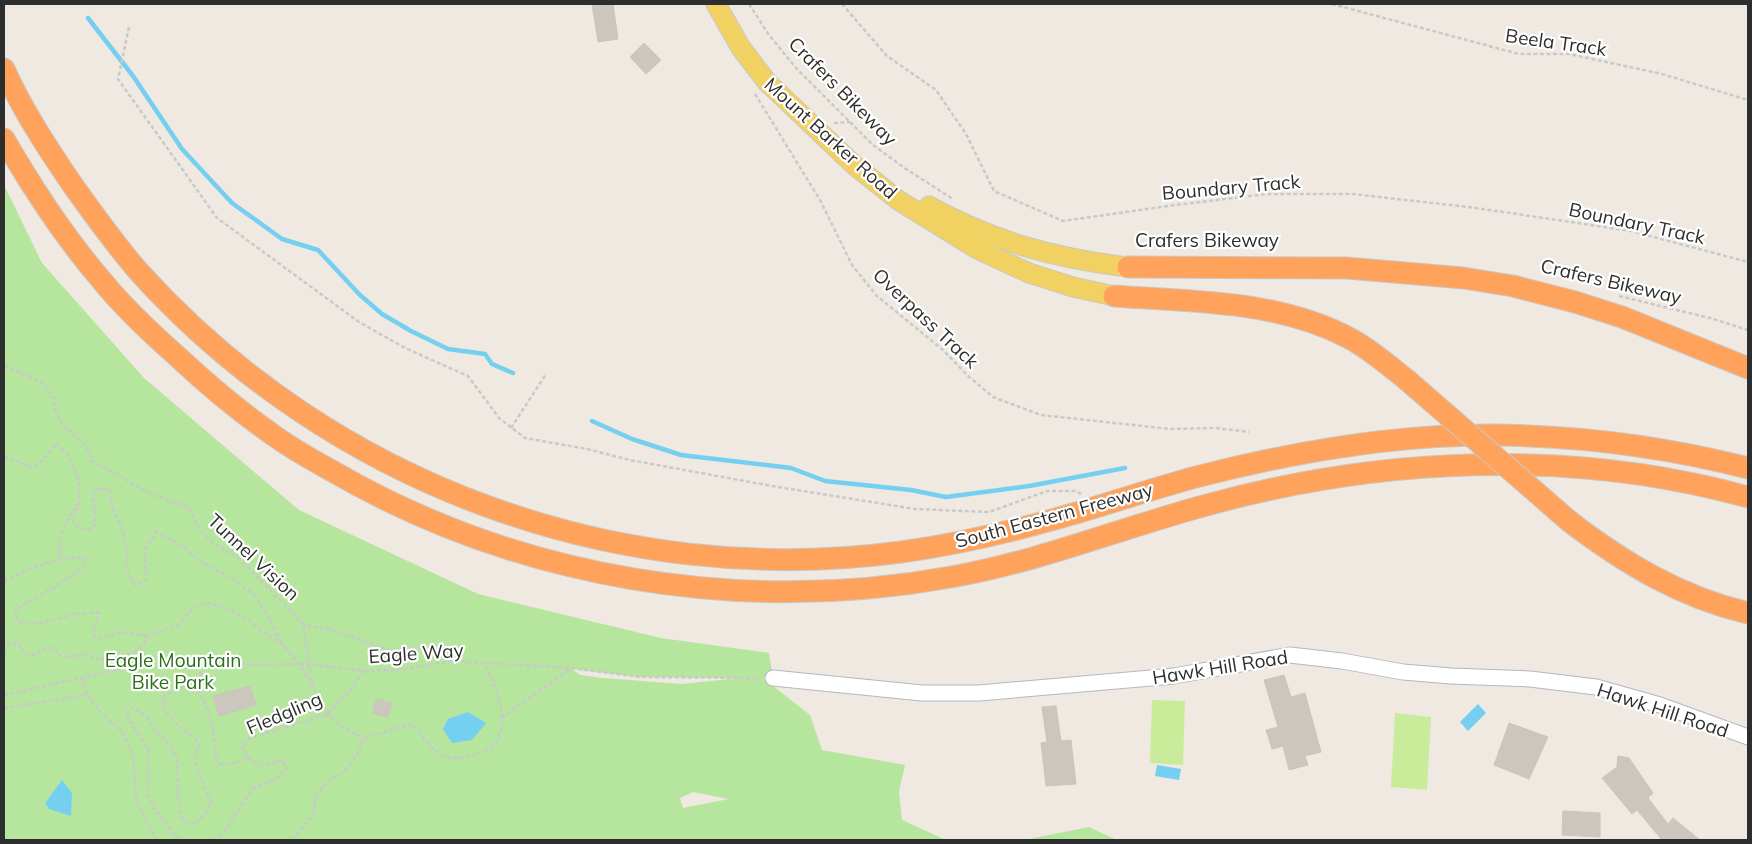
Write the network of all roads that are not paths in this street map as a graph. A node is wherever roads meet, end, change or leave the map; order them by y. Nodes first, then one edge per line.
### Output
1 (716, 4) edge
2 (724, 4) edge
3 (4, 70) edge
4 (4, 139) edge
5 (1128, 267) joint
6 (1114, 296) joint
7 (1748, 368) edge
8 (1748, 468) edge
9 (1748, 497) edge
10 (1748, 613) edge
11 (773, 678) road end
12 (1748, 738) edge

1 - 6 main road, Mount Barker Road
2 - 5 main road, Mount Barker Road
3 - 8 highway, South Eastern Freeway
4 - 9 highway, South Eastern Freeway
5 - 7 highway
6 - 10 highway, bridge
11 - 12 street, Hawk Hill Road

